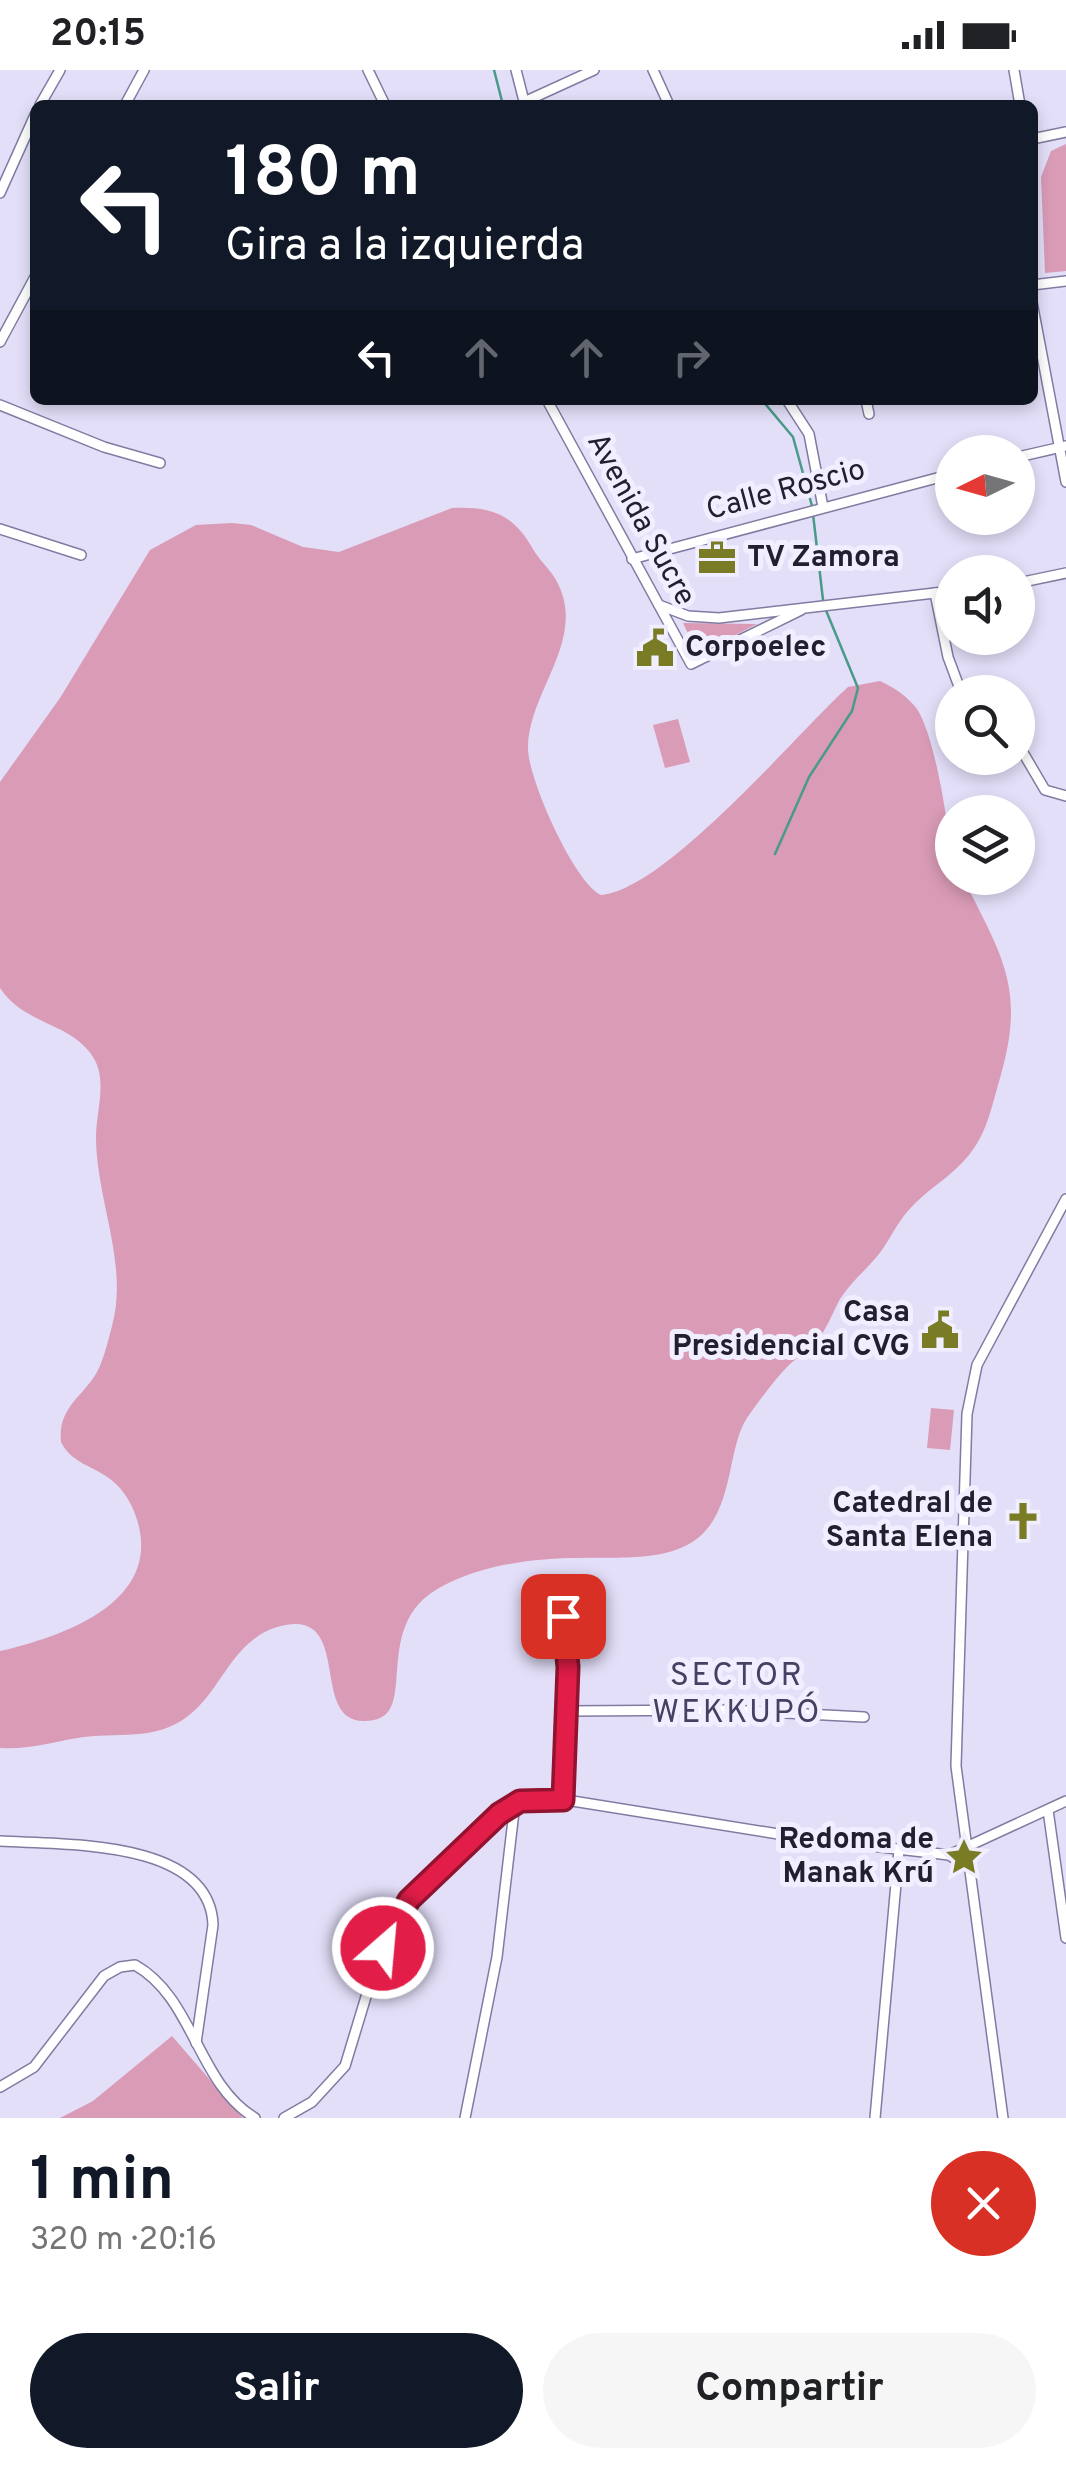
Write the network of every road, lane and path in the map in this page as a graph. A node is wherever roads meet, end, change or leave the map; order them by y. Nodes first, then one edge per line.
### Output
1 (60, 70) edge
2 (144, 70) edge
3 (368, 70) edge
4 (516, 70) edge
5 (594, 70) edge
6 (653, 70) edge
7 (1014, 70) edge
8 (43, 100) edge
9 (128, 100) edge
10 (383, 100) edge
11 (524, 100) edge
12 (533, 100) edge
13 (667, 100) edge
14 (1019, 100) edge
15 (30, 126) edge
16 (1066, 132) edge
17 (1038, 138) edge
18 (0, 193) edge
19 (1066, 280) edge
20 (1038, 284) edge
21 (30, 285) edge
22 (20, 304) junction
23 (30, 307) edge
24 (3, 330) edge
25 (1038, 331) edge
26 (0, 342) edge
27 (0, 405) edge
28 (549, 405) edge
29 (790, 405) edge
30 (867, 405) edge
31 (869, 414) dead end
32 (1062, 447) edge
33 (1035, 454) edge
34 (160, 463) dead end
35 (935, 478) edge
36 (1066, 482) edge
37 (815, 509) junction
38 (0, 529) edge
39 (81, 555) dead end
40 (632, 560) junction
41 (1066, 573) edge
42 (1035, 579) edge
43 (935, 593) edge
44 (656, 604) junction
45 (801, 610) junction
46 (1035, 773) edge
47 (1066, 796) edge
48 (1066, 1199) edge
49 (563, 1616) dead end
50 (566, 1711) junction
51 (864, 1717) dead end
52 (563, 1800) junction
53 (1066, 1802) edge
54 (514, 1803) junction
55 (1048, 1810) junction
56 (0, 1841) edge
57 (968, 1842) junction
58 (899, 1850) junction
59 (949, 1855) junction
60 (972, 1869) junction
61 (1066, 1938) edge
62 (196, 2043) junction
63 (0, 2087) edge
64 (255, 2118) edge
65 (284, 2118) edge
66 (466, 2118) edge
67 (875, 2118) edge
68 (1003, 2118) edge

1 - 8 street
2 - 9 street
3 - 10 street
4 - 11 street
5 - 12 street
6 - 13 street
7 - 14 street
15 - 18 street
16 - 17 street
19 - 20 street
21 - 22 street
22 - 23 street
22 - 24 street
24 - 26 street
25 - 32 street
27 - 34 street
28 - 40 street, Avenida Sucre
29 - 37 street
30 - 31 street
32 - 33 street
32 - 36 street
35 - 37 street, Calle Roscio
37 - 40 street, Calle Roscio
38 - 39 street
40 - 44 street, Avenida Sucre
41 - 42 street
43 - 45 street
44 - 45 street
44 - 45 street, Avenida Sucre
46 - 47 street
48 - 57 street
49 - 50 street
50 - 51 street
50 - 52 street
52 - 54 street
52 - 58 street
53 - 55 street
54 - 65 street
54 - 66 street
55 - 57 street
55 - 61 street
56 - 62 street
57 - 59 street
57 - 60 street
58 - 59 street
58 - 67 street
59 - 60 street
60 - 68 street
62 - 63 street
62 - 64 street

